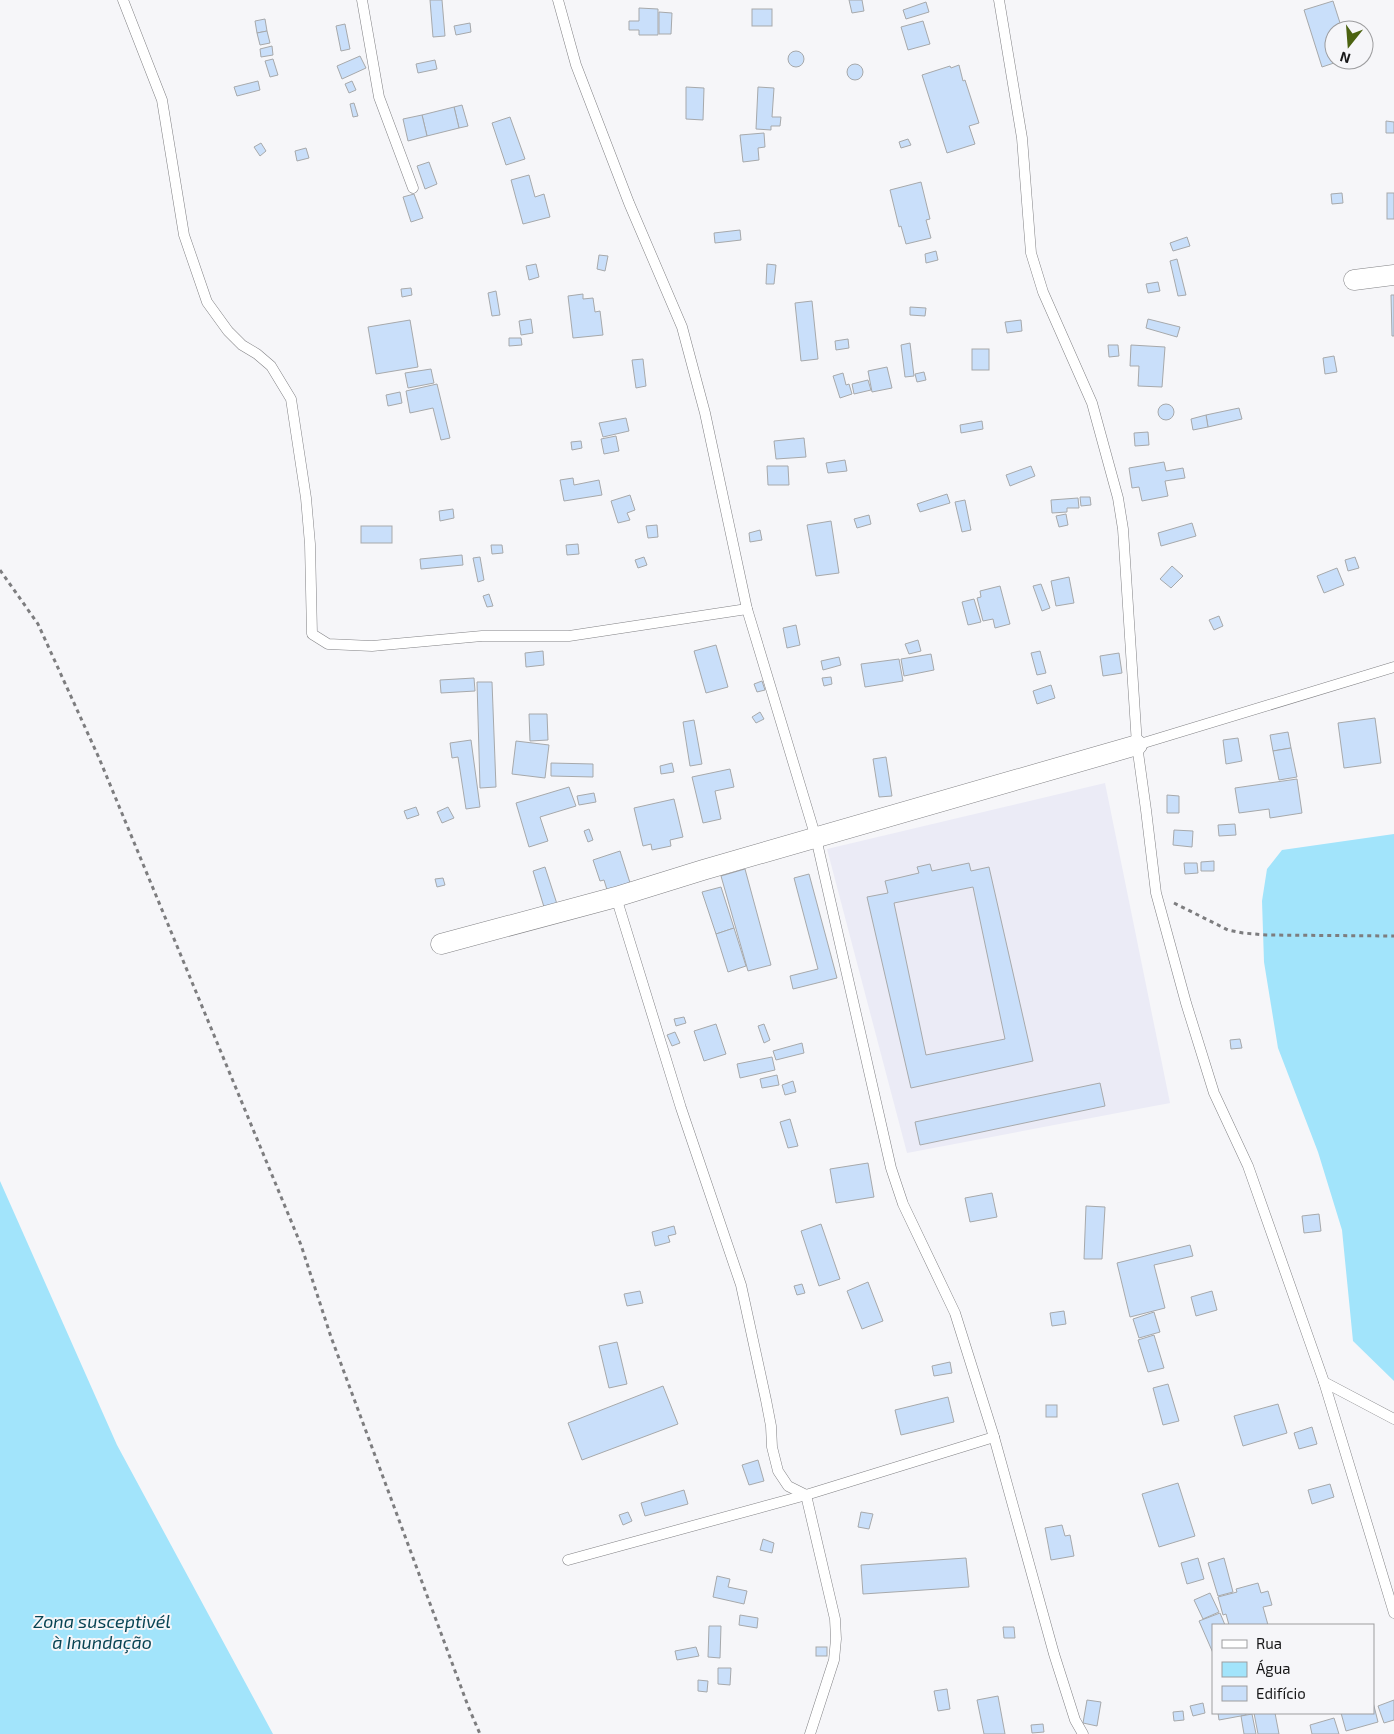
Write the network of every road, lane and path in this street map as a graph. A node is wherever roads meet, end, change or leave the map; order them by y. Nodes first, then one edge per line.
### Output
1 (123, 0) edge
2 (362, 0) edge
3 (558, 0) edge
4 (999, 0) edge
5 (413, 188) dead end
6 (1394, 275) edge
7 (1354, 280) dead end
8 (0, 570) edge
9 (747, 609) junction
10 (1394, 667) edge
11 (1136, 745) junction
12 (816, 838) junction
13 (1156, 893) junction
14 (616, 897) junction
15 (1394, 936) edge
16 (441, 944) dead end
17 (1324, 1382) junction
18 (1394, 1419) edge
19 (994, 1437) junction
20 (806, 1495) junction
21 (568, 1560) dead end
22 (1394, 1613) edge
23 (480, 1734) edge
24 (810, 1734) edge
25 (1083, 1734) edge

1 - 9 lane
2 - 5 lane
3 - 9 lane
4 - 11 lane
6 - 7 street
8 - 23 path
9 - 12 lane
10 - 11 lane
11 - 12 street
11 - 13 lane
12 - 14 street
12 - 19 lane
13 - 15 path
13 - 17 lane
14 - 16 street
14 - 20 lane
17 - 18 lane
17 - 22 lane
19 - 20 lane
19 - 25 lane
20 - 21 lane
20 - 24 lane

